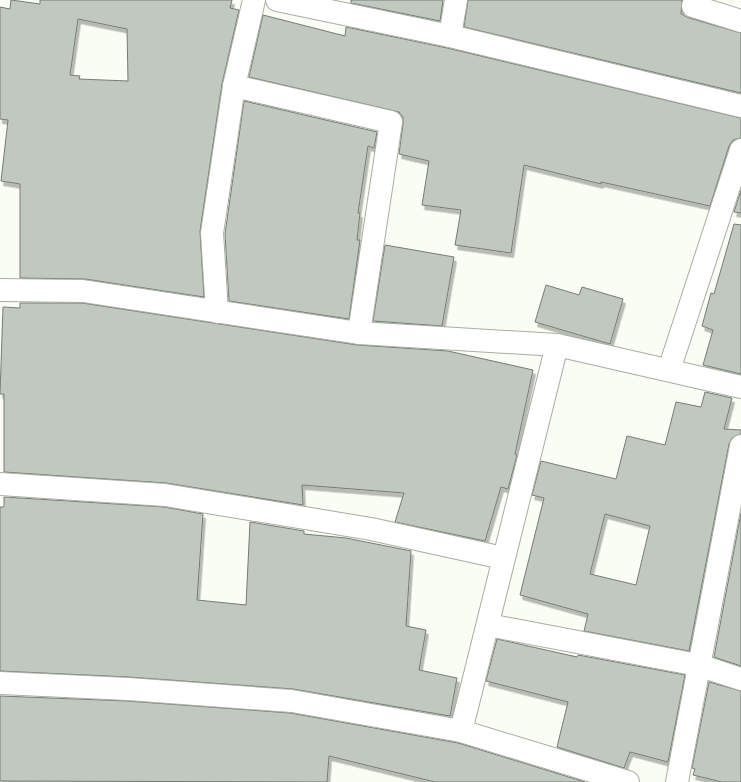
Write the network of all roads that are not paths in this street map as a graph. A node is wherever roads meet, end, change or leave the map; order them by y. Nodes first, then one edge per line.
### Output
1 (254, 0) edge
2 (277, 0) edge
3 (456, 0) edge
4 (695, 0) edge
5 (741, 21) edge
6 (450, 36) junction
7 (234, 86) junction
8 (741, 106) edge
9 (741, 150) edge
10 (0, 290) edge
11 (217, 312) junction
12 (359, 333) junction
13 (557, 345) junction
14 (669, 370) junction
15 (741, 387) edge
16 (741, 446) edge
17 (0, 484) edge
18 (503, 558) junction
19 (488, 625) junction
20 (698, 665) junction
21 (741, 679) edge
22 (0, 682) edge
23 (460, 732) junction
24 (628, 782) edge
25 (677, 782) edge

1 - 7 street
2 - 6 street
3 - 6 street
4 - 5 street
6 - 8 street
7 - 11 street
7 - 12 street
9 - 14 street
10 - 11 street
11 - 12 street
12 - 13 street
13 - 14 street
13 - 18 street
14 - 15 street
16 - 20 street
17 - 18 street
18 - 19 street
19 - 20 street
19 - 23 street
20 - 21 street
20 - 25 street
22 - 23 street
23 - 24 street

